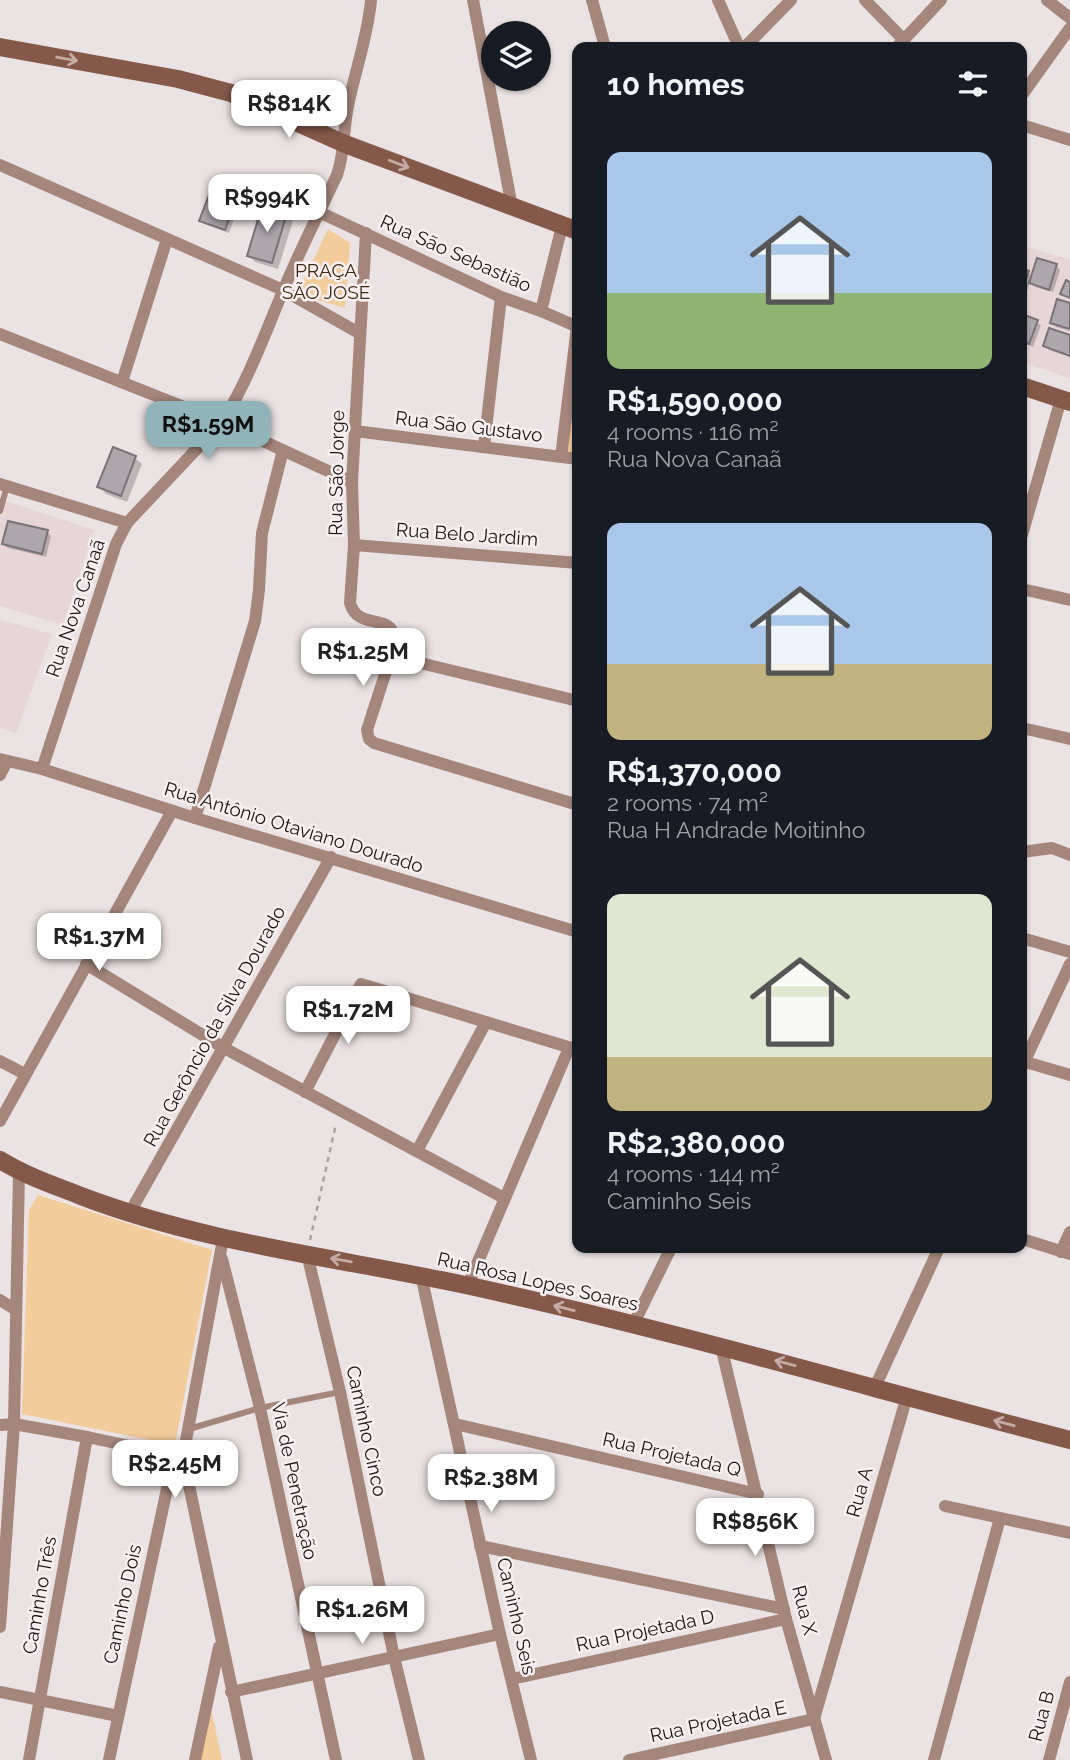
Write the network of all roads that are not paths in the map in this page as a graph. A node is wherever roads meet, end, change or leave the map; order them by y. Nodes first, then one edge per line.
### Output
1 (371, 0) edge
2 (473, 0) edge
3 (592, 0) edge
4 (718, 0) edge
5 (791, 0) edge
6 (865, 0) edge
7 (941, 0) edge
8 (1047, 0) edge
9 (1070, 18) edge
10 (1070, 28) edge
11 (604, 42) edge
12 (737, 42) edge
13 (750, 42) edge
14 (898, 42) edge
15 (902, 42) edge
16 (0, 47) edge
17 (1027, 88) edge
18 (1027, 127) edge
19 (1070, 140) edge
20 (345, 144) junction
21 (0, 165) edge
22 (512, 206) junction
23 (319, 212) junction
24 (570, 228) edge
25 (366, 233) junction
26 (167, 239) junction
27 (283, 290) junction
28 (501, 297) junction
29 (541, 311) junction
30 (572, 325) edge
31 (359, 333) junction
32 (0, 334) edge
33 (572, 368) edge
34 (122, 382) junction
35 (1027, 388) edge
36 (1065, 401) edge
37 (222, 422) junction
38 (355, 431) junction
39 (484, 447) junction
40 (283, 450) junction
41 (561, 457) junction
42 (572, 458) edge
43 (352, 482) junction
44 (3, 485) edge
45 (0, 511) edge
46 (1027, 519) edge
47 (127, 523) junction
48 (354, 545) junction
49 (572, 563) edge
50 (1027, 590) edge
51 (1070, 600) edge
52 (391, 656) junction
53 (572, 700) edge
54 (1027, 730) edge
55 (1070, 739) edge
56 (4, 760) edge
57 (42, 769) junction
58 (0, 775) edge
59 (572, 802) edge
60 (172, 811) junction
61 (195, 818) junction
62 (1027, 851) edge
63 (1070, 855) edge
64 (331, 857) junction
65 (572, 930) edge
66 (1027, 939) edge
67 (1070, 952) edge
68 (86, 964) junction
69 (1070, 964) edge
70 (486, 1022) junction
71 (224, 1048) junction
72 (572, 1049) edge
73 (572, 1051) edge
74 (1027, 1055) edge
75 (0, 1061) edge
76 (1027, 1064) edge
77 (25, 1074) junction
78 (1070, 1075) edge
79 (305, 1092) junction
80 (0, 1121) edge
81 (417, 1150) junction
82 (0, 1160) edge
83 (19, 1172) junction
84 (504, 1198) junction
85 (129, 1214) junction
86 (1070, 1231) edge
87 (1027, 1241) edge
88 (222, 1246) junction
89 (668, 1253) edge
90 (938, 1253) edge
91 (1065, 1253) edge
92 (307, 1254) junction
93 (421, 1275) junction
94 (468, 1285) junction
95 (0, 1300) edge
96 (16, 1310) junction
97 (632, 1325) junction
98 (721, 1346) junction
99 (875, 1387) junction
100 (340, 1392) junction
101 (906, 1396) junction
102 (260, 1408) junction
103 (455, 1424) junction
104 (7, 1425) edge
105 (187, 1429) junction
106 (87, 1437) junction
107 (1070, 1440) edge
108 (178, 1456) junction
109 (758, 1494) junction
110 (945, 1506) dead end
111 (1000, 1518) junction
112 (1070, 1533) edge
113 (481, 1546) junction
114 (785, 1614) junction
115 (0, 1627) edge
116 (500, 1634) junction
117 (220, 1641) junction
118 (394, 1657) junction
119 (316, 1673) junction
120 (512, 1679) junction
121 (1069, 1688) edge
122 (0, 1692) edge
123 (231, 1692) junction
124 (40, 1701) junction
125 (118, 1716) junction
126 (814, 1719) junction
127 (29, 1760) edge
128 (109, 1760) edge
129 (195, 1760) edge
130 (247, 1760) edge
131 (336, 1760) edge
132 (419, 1760) edge
133 (531, 1760) edge
134 (629, 1760) edge
135 (825, 1760) edge
136 (934, 1760) edge
137 (1049, 1760) edge

1 - 20 street, Rua Nova Canaã
2 - 22 street
3 - 11 street
4 - 12 street
5 - 13 street
6 - 14 street
7 - 15 street
8 - 9 street
10 - 17 street
16 -> 20 street
18 - 19 street
20 -> 22 street
20 - 23 street, Rua Nova Canaã
21 - 26 street
22 - 24 street
23 - 25 street, Rua São Sebastião
23 - 27 street, Rua Nova Canaã
24 - 29 street
25 - 28 street, Rua São Sebastião
25 - 31 street, Rua São Jorge
26 - 27 street
26 - 34 street
27 - 31 street
27 - 37 street, Rua Nova Canaã
28 - 29 street, Rua São Sebastião
28 - 39 street
29 - 30 street, Rua São Sebastião
31 - 38 street, Rua São Jorge
32 - 34 street
33 - 41 street
34 - 37 street
35 - 36 street
36 - 46 street
37 - 40 street
37 - 47 street, Rua Nova Canaã
38 - 39 street, Rua São Gustavo
38 - 43 street, Rua São Jorge
39 - 41 street, Rua São Gustavo
40 - 43 street
40 - 61 street
41 - 42 street, Rua São Gustavo
43 - 48 street, Rua São Jorge
44 - 45 lane
44 - 47 street
47 - 57 street, Rua Nova Canaã
48 - 49 street, Rua Belo Jardim
48 - 52 street, Rua São Jorge
50 - 51 street
52 - 53 street
52 - 59 street
54 - 55 street
56 - 57 street, Rua Antônio Otaviano Dourado
56 - 58 street
57 - 60 street, Rua Antônio Otaviano Dourado
60 - 61 street, Rua Antônio Otaviano Dourado
60 - 68 street
61 - 64 street, Rua Antônio Otaviano Dourado
62 - 63 street
64 - 65 street, Rua Antônio Otaviano Dourado
64 - 71 street, Rua Gerôncio da Silva Dourado
66 - 67 street
68 - 71 street
68 - 77 street
69 - 74 street
70 - 72 street
70 - 79 street
70 - 81 street
71 - 79 street
71 - 85 street, Rua Gerôncio da Silva Dourado
73 - 84 street
75 - 77 street
76 - 78 street
77 - 80 street
79 - 81 street
81 - 84 street
82 - 83 street, Rua Rosa Lopes Soares
83 - 85 street, Rua Rosa Lopes Soares
83 - 96 street
84 - 94 street
85 - 88 street, Rua Rosa Lopes Soares
86 - 91 street
87 - 91 street
88 - 92 street, Rua Rosa Lopes Soares
88 - 102 street, Via de Penetração
88 - 105 street
89 - 97 street
90 - 99 street
93 -> 92 street, Rua Rosa Lopes Soares
92 - 100 street, Caminho Cinco
93 - 94 street, Rua Rosa Lopes Soares
93 - 103 street, Caminho Seis
97 -> 94 street, Rua Rosa Lopes Soares
95 - 96 street
96 - 104 street
97 - 98 street, Rua Rosa Lopes Soares
99 -> 98 street, Rua Rosa Lopes Soares
98 - 109 street, Rua X
99 - 101 street, Rua Rosa Lopes Soares
100 - 102 lane
100 - 118 street, Caminho Cinco
107 -> 101 street, Rua Rosa Lopes Soares
101 - 126 street, Rua A
102 - 105 lane
102 - 119 street, Via de Penetração
103 - 109 street, Rua Projetada Q
103 - 113 street, Caminho Seis
104 - 106 street
104 - 115 street
105 - 108 street
106 - 108 street
106 - 124 street, Caminho Três
108 - 117 street
108 - 125 street, Caminho Dois
109 - 114 street, Rua X
110 - 111 street
111 - 112 street
111 - 136 street
113 - 114 street
113 - 116 street, Caminho Seis
114 - 120 street, Rua Projetada D
114 - 126 street, Rua X
116 - 118 street
116 - 120 street, Caminho Seis
117 - 123 street
117 - 129 street
118 - 119 street
118 - 132 street, Caminho Cinco
119 - 123 street
119 - 131 street, Via de Penetração
120 - 133 street, Caminho Seis
121 - 137 street, Rua B
122 - 124 street
123 - 130 street
124 - 125 street
124 - 127 street, Caminho Três
125 - 128 street, Caminho Dois
126 - 134 street, Rua Projetada E
126 - 135 street, Rua X

